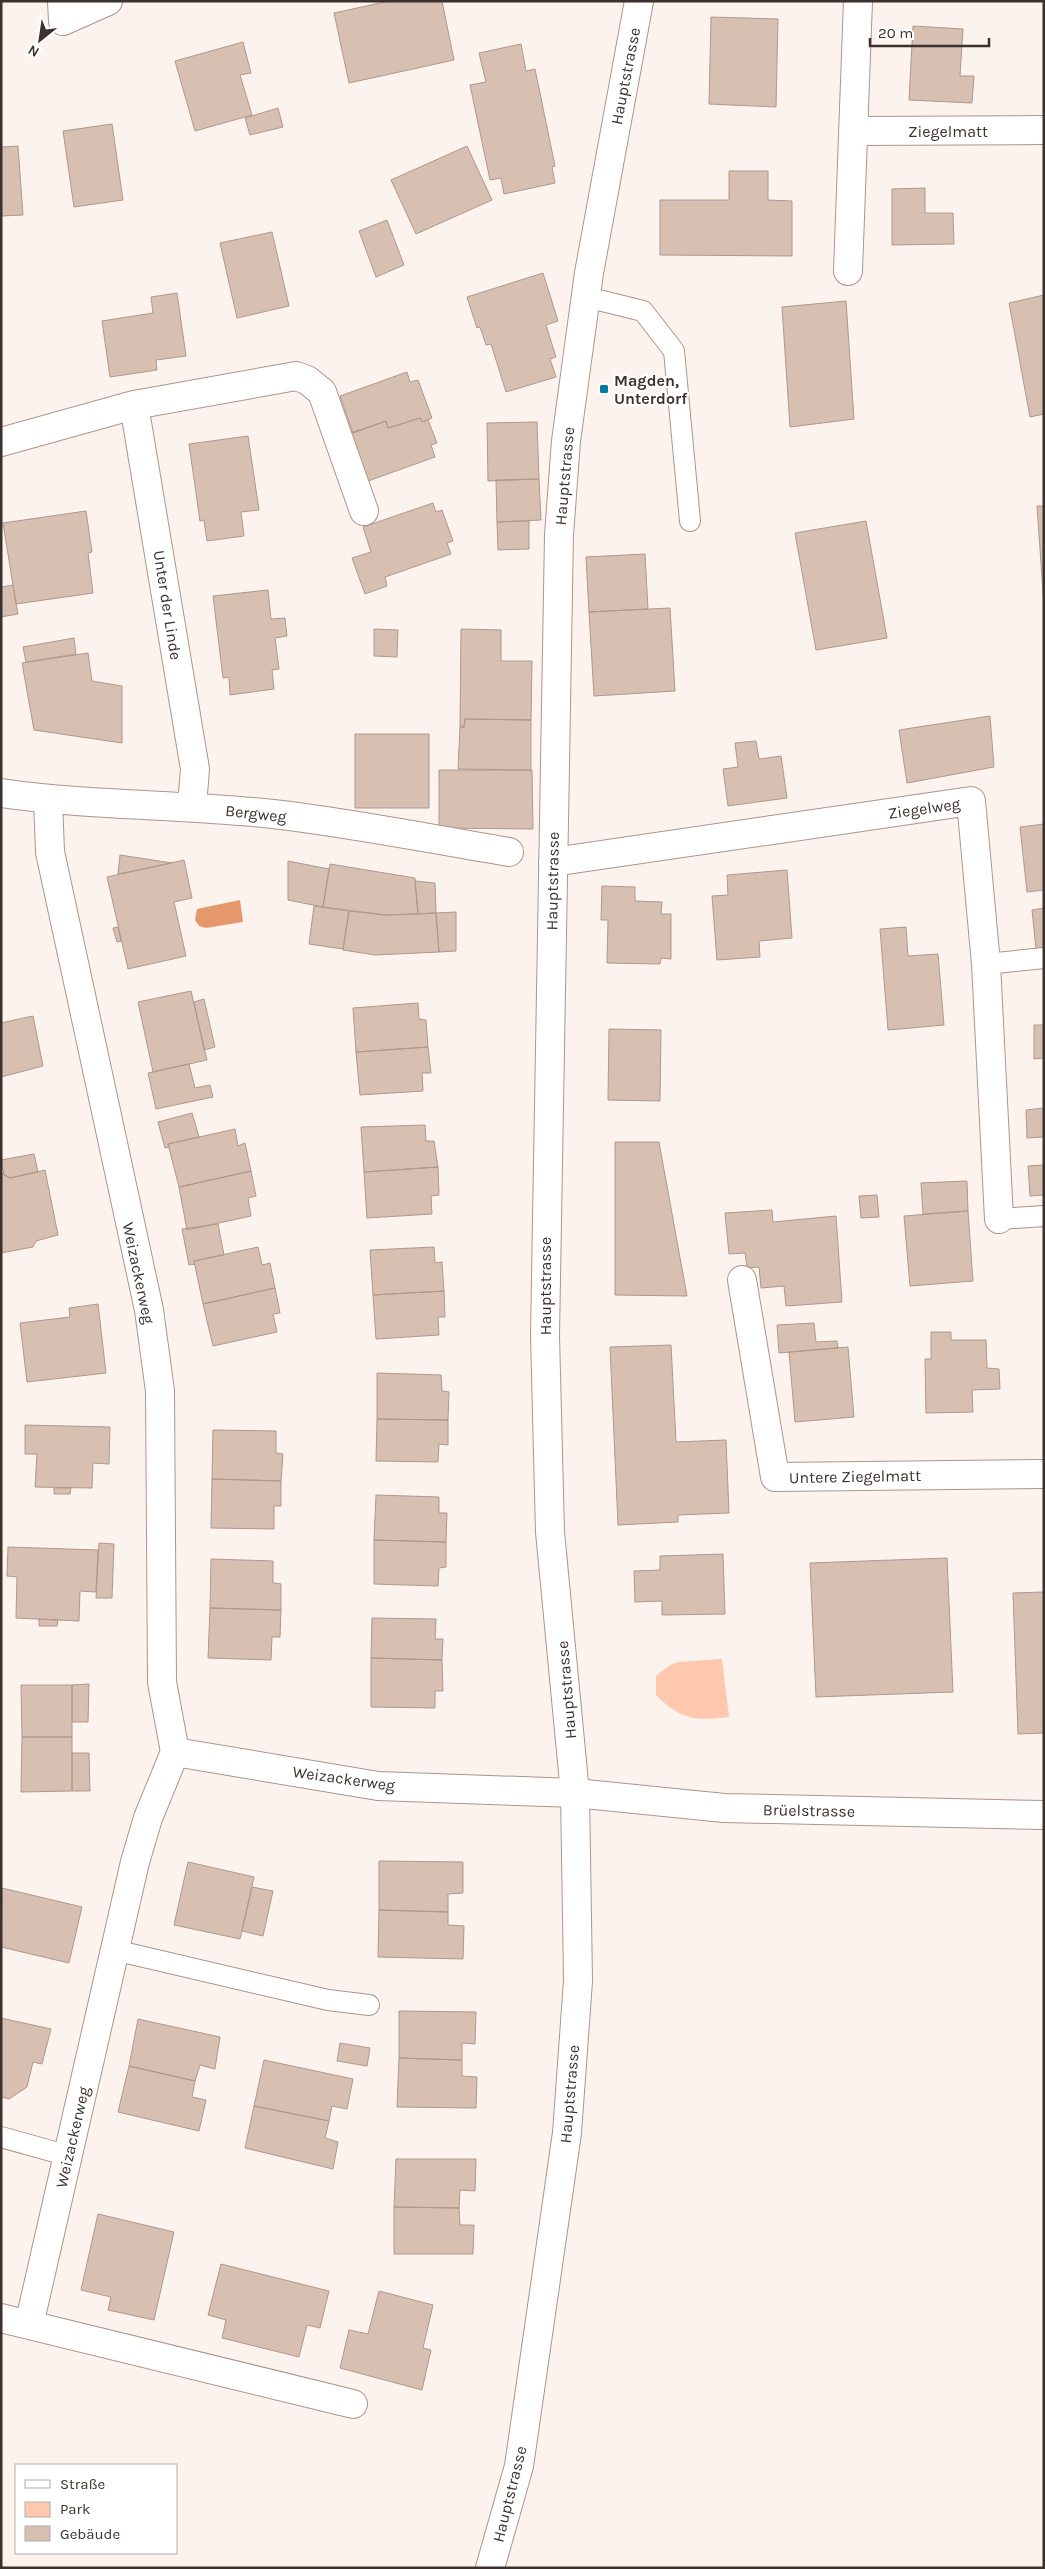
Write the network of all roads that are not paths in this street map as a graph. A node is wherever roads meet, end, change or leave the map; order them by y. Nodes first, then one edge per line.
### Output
1 (62, 1) edge
2 (108, 1) edge
3 (639, 1) edge
4 (858, 1) edge
5 (1044, 130) edge
6 (853, 131) junction
7 (848, 271) dead end
8 (586, 297) junction
9 (134, 405) junction
10 (1, 442) edge
11 (364, 511) dead end
12 (690, 521) dead end
13 (1, 792) edge
14 (48, 800) junction
15 (192, 806) junction
16 (509, 852) dead end
17 (553, 862) junction
18 (1044, 958) edge
19 (986, 964) junction
20 (1044, 1216) edge
21 (999, 1219) joint
22 (742, 1280) dead end
23 (1044, 1474) edge
24 (175, 1752) junction
25 (575, 1793) junction
26 (1044, 1815) edge
27 (114, 1950) junction
28 (369, 2005) dead end
29 (1, 2137) edge
30 (69, 2156) junction
31 (1, 2318) edge
32 (29, 2325) junction
33 (353, 2404) dead end
34 (490, 2568) edge

1 - 2 street
3 - 8 street, Hauptstrasse
4 - 6 street
5 - 6 street, Ziegelmatt
6 - 7 street
8 - 12 lane
8 - 17 street, Hauptstrasse
9 - 10 street
9 - 11 street
9 - 15 street, Unter der Linde
13 - 14 street, Bergweg
14 - 15 street, Bergweg
14 - 24 street, Weizackerweg
15 - 16 street, Bergweg
17 - 19 street, Ziegelweg
17 - 25 street, Hauptstrasse
18 - 19 lane
19 - 21 street, Ziegelweg
20 - 21 lane
22 - 23 street, Untere Ziegelmatt
24 - 25 street, Weizackerweg
24 - 27 street, Weizackerweg
25 - 26 street, Brüelstrasse
25 - 34 street, Hauptstrasse
27 - 28 lane
27 - 30 street, Weizackerweg
29 - 30 lane
30 - 32 street, Weizackerweg
31 - 32 street
32 - 33 street

